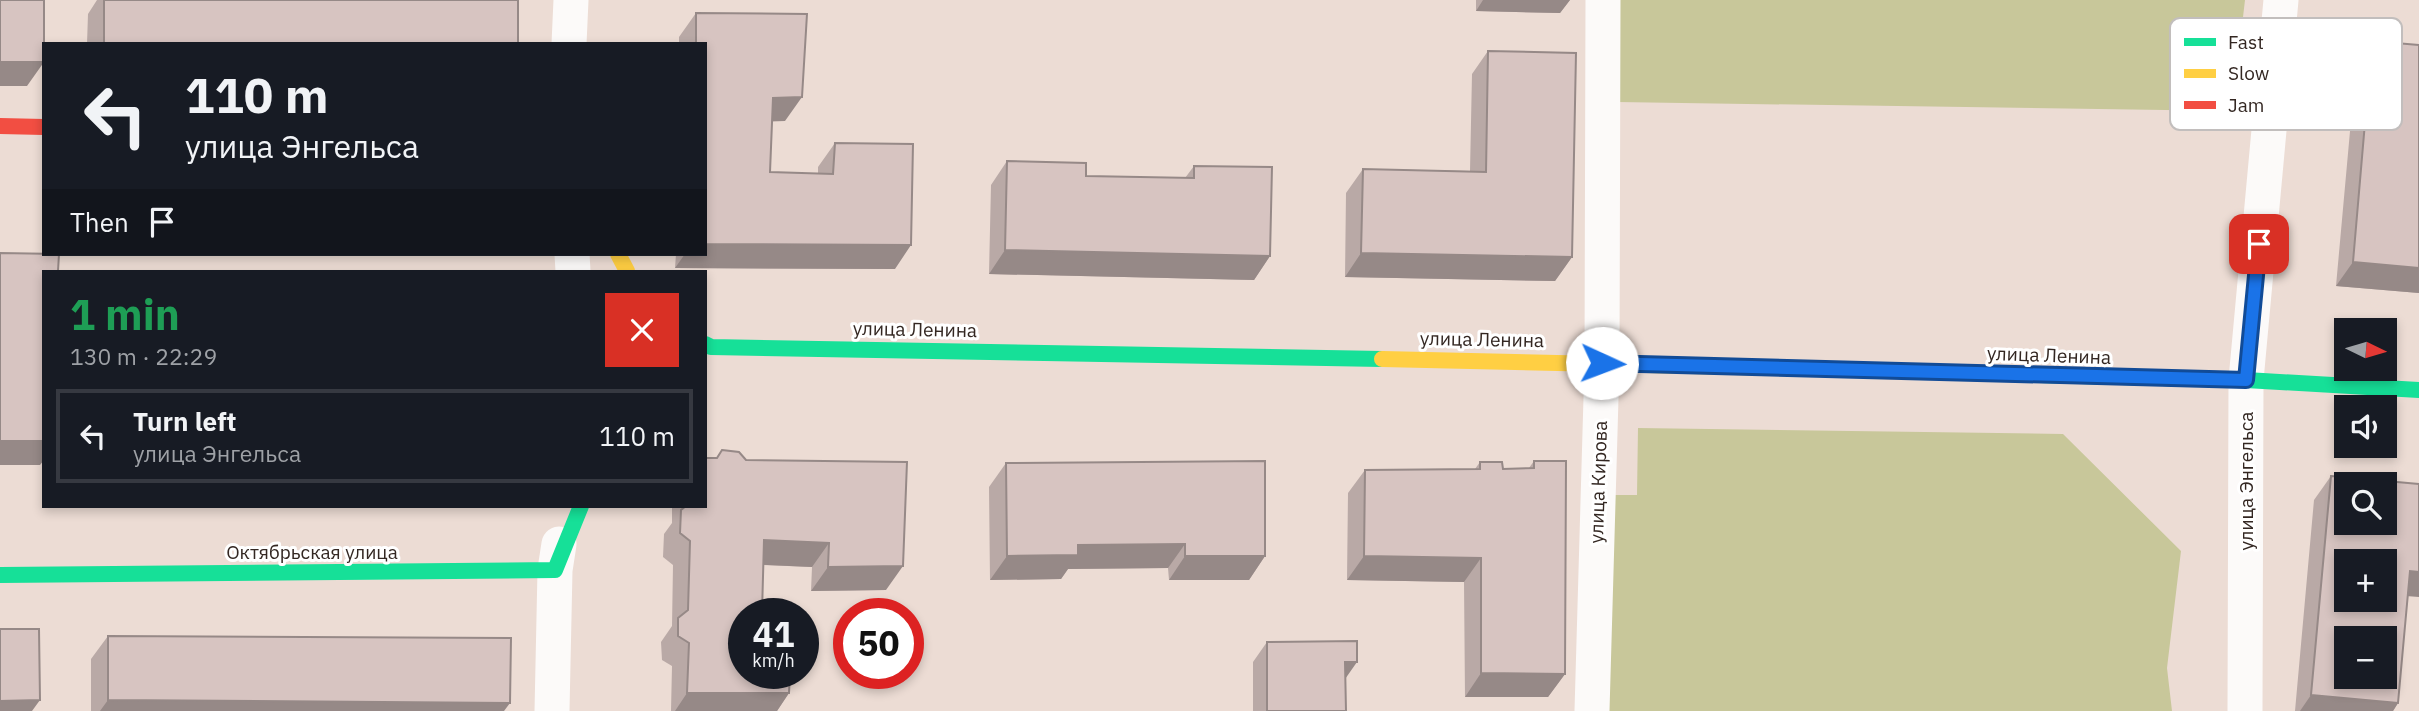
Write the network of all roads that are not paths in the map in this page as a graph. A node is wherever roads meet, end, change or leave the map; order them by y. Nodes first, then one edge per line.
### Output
1 (571, 0) edge
2 (1602, 0) edge
3 (2281, 0) edge
4 (2279, 18) edge
5 (569, 42) edge
6 (0, 126) edge
7 (42, 127) edge
8 (2269, 130) edge
9 (707, 347) edge
10 (1602, 363) junction
11 (2246, 380) junction
12 (2419, 390) edge
13 (565, 508) edge
14 (580, 508) edge
15 (555, 570) junction
16 (0, 575) edge
17 (552, 711) edge
18 (1592, 711) edge
19 (2245, 711) edge

1 - 5 street
2 - 10 street, улица Кирова
3 - 4 street, улица Энгельса
6 - 7 main road
8 - 11 street, улица Энгельса
9 - 10 main road, улица Ленина
10 - 11 main road, улица Ленина
10 - 18 street, улица Кирова
11 - 12 main road, улица Ленина
11 - 19 street, улица Энгельса
13 - 15 street
14 - 15 main road
15 - 16 main road, Октябрьская улица
15 - 17 street

